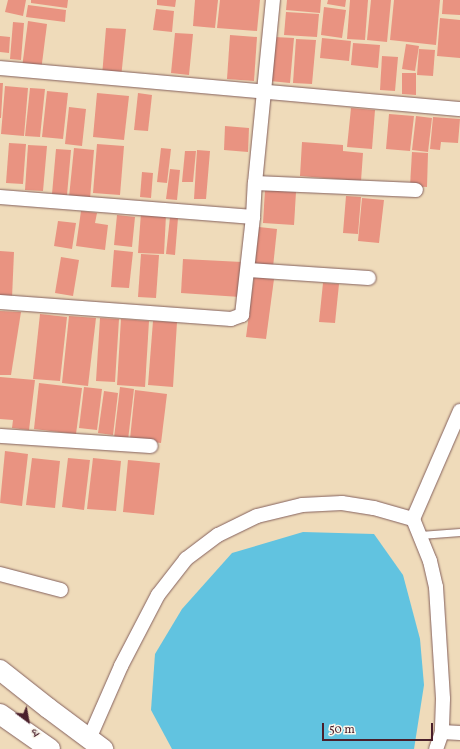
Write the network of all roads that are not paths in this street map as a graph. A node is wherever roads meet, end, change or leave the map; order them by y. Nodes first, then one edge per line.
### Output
1 (273, 0) edge
2 (0, 68) edge
3 (263, 92) junction
4 (460, 109) edge
5 (255, 183) junction
6 (416, 190) dead end
7 (0, 197) edge
8 (253, 217) junction
9 (248, 270) junction
10 (369, 278) dead end
11 (0, 302) edge
12 (460, 411) edge
13 (0, 436) edge
14 (151, 446) dead end
15 (413, 519) junction
16 (460, 532) edge
17 (420, 535) junction
18 (0, 574) edge
19 (61, 590) dead end
20 (0, 670) edge
21 (48, 708) junction
22 (0, 714) edge
23 (442, 732) junction
24 (460, 733) edge
25 (32, 736) junction
26 (96, 744) edge
27 (50, 749) edge
28 (436, 749) edge

1 - 3 street
2 - 3 street
3 - 4 street
3 - 5 street
5 - 6 street
5 - 8 street
7 - 8 street
8 - 9 street
9 - 10 street
9 - 11 street
12 - 15 street
13 - 14 street
15 - 17 street
15 - 26 street
16 - 17 lane
17 - 23 street
18 - 19 street
20 - 21 main road
21 - 25 main road
21 - 26 main road
22 - 25 main road
23 - 24 street
23 - 28 street
25 - 27 main road

